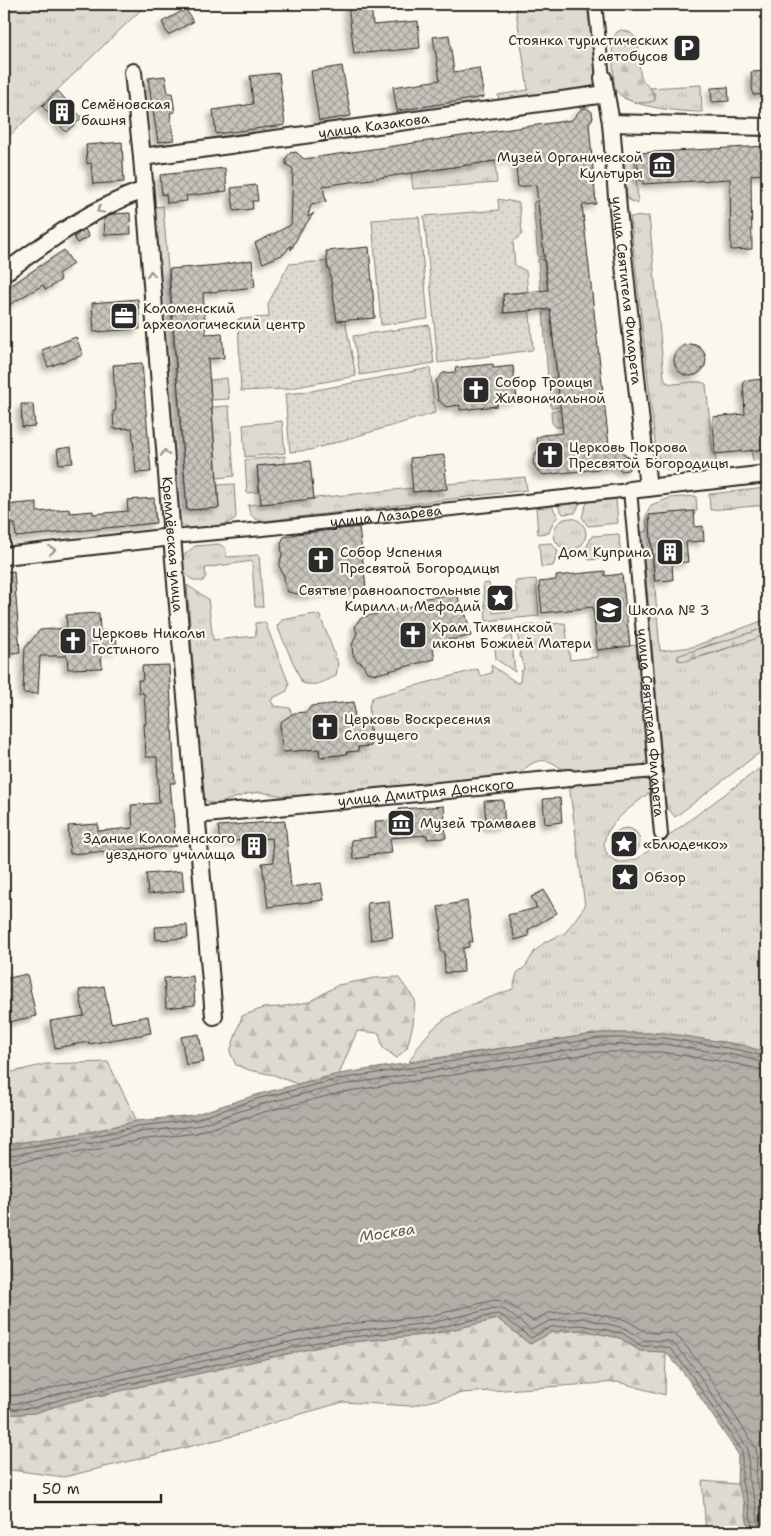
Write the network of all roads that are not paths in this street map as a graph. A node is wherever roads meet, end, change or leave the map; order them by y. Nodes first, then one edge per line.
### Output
1 (595, 4) edge
2 (133, 72) dead end
3 (604, 86) junction
4 (611, 123) junction
5 (767, 127) edge
6 (142, 157) junction
7 (144, 190) junction
8 (4, 273) edge
9 (767, 474) edge
10 (648, 488) junction
11 (630, 490) junction
12 (172, 537) junction
13 (4, 556) edge
14 (656, 771) junction
15 (569, 778) joint
16 (196, 815) junction
17 (661, 834) dead end
18 (214, 1016) dead end

1 - 3 street, улица Святителя Филарета
2 - 6 street, Кремлёвская улица
3 - 4 street, улица Святителя Филарета
3 - 6 street, улица Казакова
4 - 5 street
4 - 10 street, улица Святителя Филарета
6 - 7 street, Кремлёвская улица
7 -> 8 street
12 -> 7 street, Кремлёвская улица
9 - 10 street, улица Лазарева
10 - 11 street, улица Лазарева
11 - 12 street, улица Лазарева
11 - 14 street, улица Святителя Филарета
13 -> 12 street, улица Лазарева
12 - 16 street, Кремлёвская улица
14 - 15 street, улица Дмитрия Донского
14 - 17 street, улица Святителя Филарета
15 - 16 street, улица Дмитрия Донского
16 - 18 street, Кремлёвская улица

